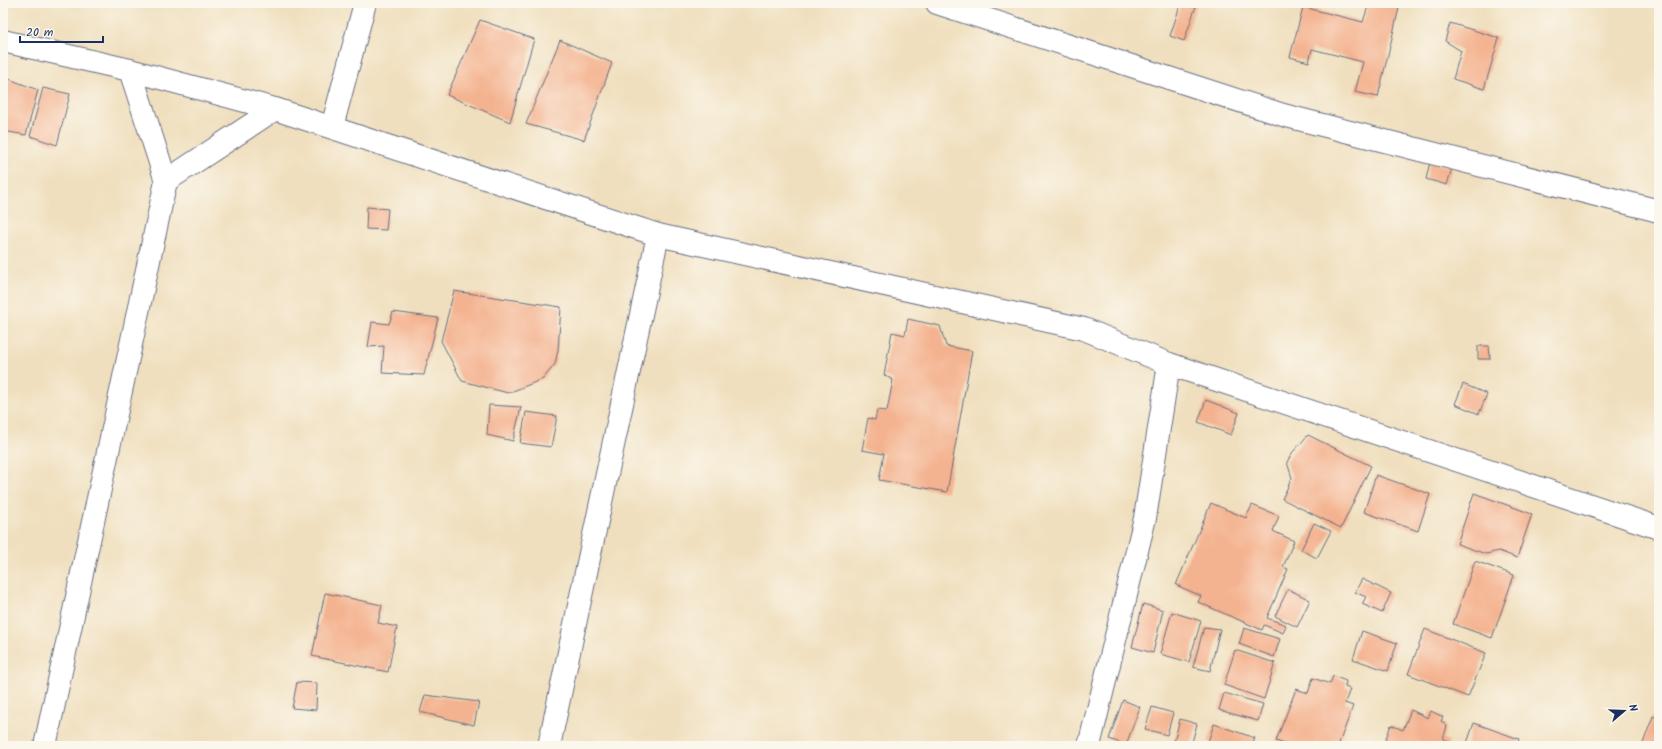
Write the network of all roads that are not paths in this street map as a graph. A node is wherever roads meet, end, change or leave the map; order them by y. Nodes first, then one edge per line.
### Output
1 (364, 3) edge
2 (937, 3) edge
3 (3, 41) edge
4 (130, 70) junction
5 (275, 109) junction
6 (332, 127) junction
7 (166, 181) junction
8 (1659, 210) edge
9 (658, 235) junction
10 (1169, 364) junction
11 (1659, 528) edge
12 (45, 746) edge
13 (549, 746) edge
14 (1089, 746) edge

1 - 6 street
2 - 8 street
3 - 4 street
4 - 5 street
4 - 7 street
5 - 6 street
5 - 7 street
6 - 9 street
7 - 12 street
9 - 10 street
9 - 13 street
10 - 11 street
10 - 14 street

